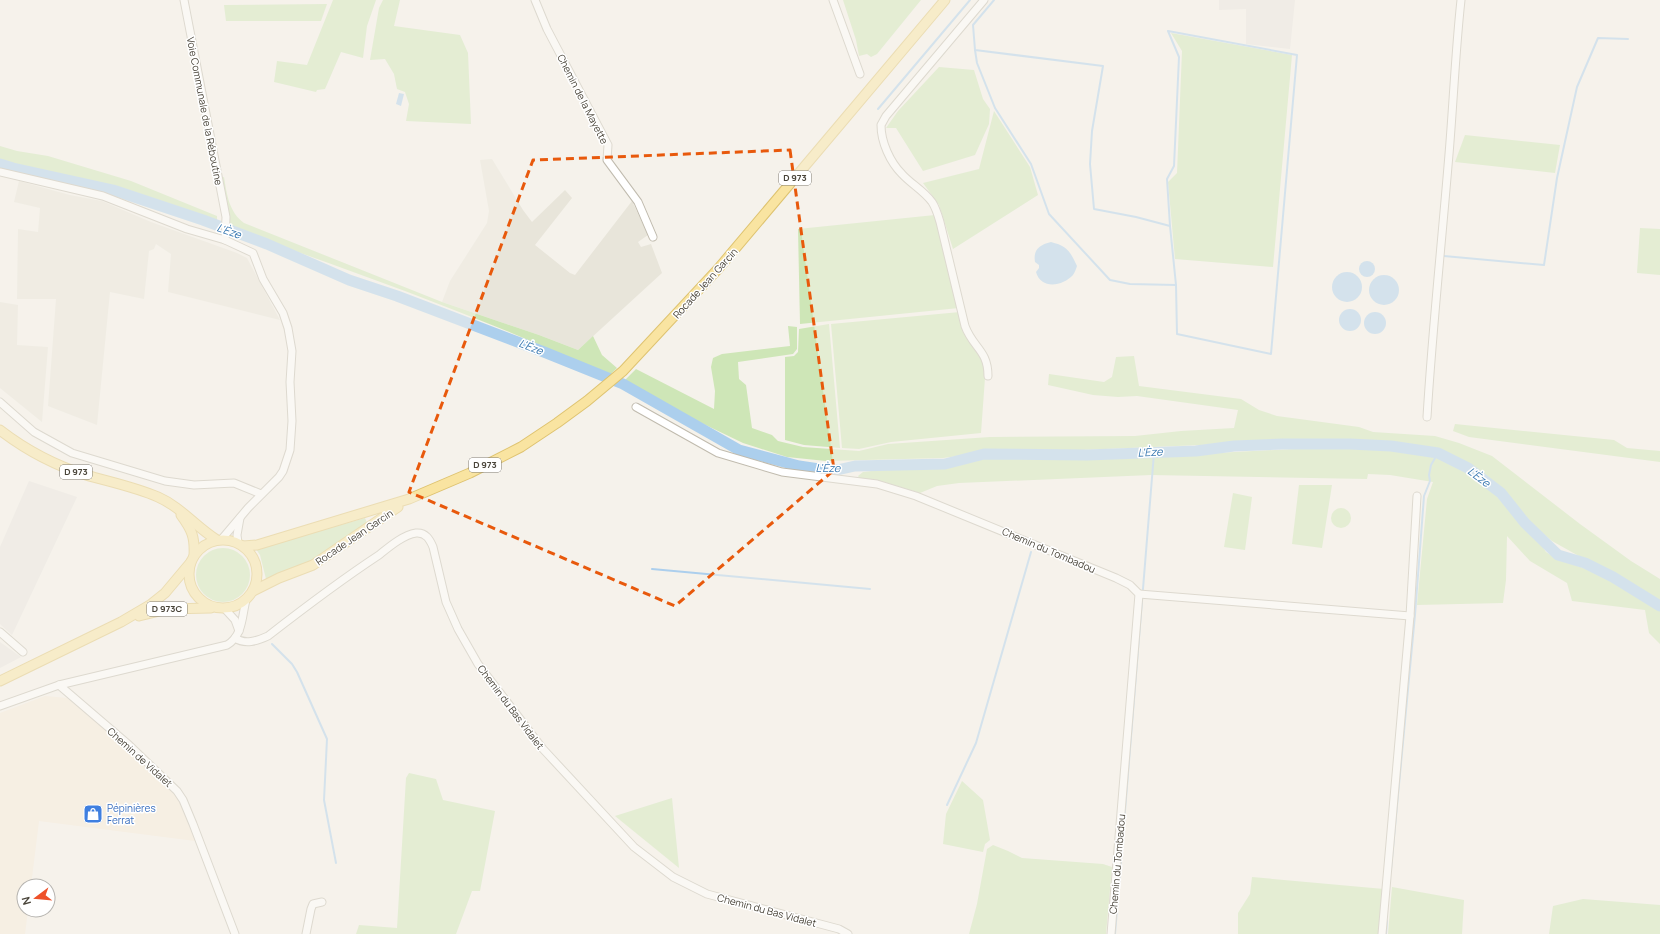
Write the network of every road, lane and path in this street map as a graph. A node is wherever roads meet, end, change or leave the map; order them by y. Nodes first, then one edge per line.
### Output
1 (184, 0) edge
2 (535, 0) edge
3 (833, 0) edge
4 (945, 0) edge
5 (984, 0) edge
6 (1460, 0) edge
7 (860, 74) dead end
8 (0, 172) edge
9 (653, 237) dead end
10 (225, 240) junction
11 (988, 376) dead end
12 (0, 402) edge
13 (636, 407) dead end
14 (1427, 418) dead end
15 (0, 430) edge
16 (261, 494) junction
17 (1417, 496) dead end
18 (409, 499) junction
19 (177, 509) junction
20 (240, 517) junction
21 (219, 540) junction
22 (240, 545) junction
23 (192, 559) junction
24 (253, 591) junction
25 (1139, 594) junction
26 (246, 600) junction
27 (219, 608) junction
28 (1410, 616) junction
29 (121, 622) junction
30 (239, 631) junction
31 (0, 632) edge
32 (235, 638) junction
33 (23, 652) dead end
34 (0, 681) edge
35 (59, 685) junction
36 (0, 706) edge
37 (322, 902) dead end
38 (235, 934) edge
39 (306, 934) edge
40 (848, 934) edge
41 (1111, 934) edge
42 (1382, 934) edge

1 - 10 street, Voie Communale de la Réboutine
2 - 9 street, Chemin de la Mayette
3 - 7 street
4 - 18 main road, Rocade Jean Garcin / D 973
5 - 11 street
6 - 14 street
8 - 10 street
10 - 16 street
12 - 16 street
13 - 25 street, Chemin du Tombadou
15 - 19 main road, D 973
16 - 20 street
17 - 28 street
18 - 22 main road, Rocade Jean Garcin / D 973
18 - 24 main road, Rocade Jean Garcin / D 973
19 - 21 main road, D 973
19 - 23 main road, D 973
20 - 21 street
20 - 22 street
21 - 22 main road
21 - 23 main road
22 - 24 main road
23 - 27 main road
23 - 29 main road, D 973C
24 - 26 main road
25 - 28 street
25 - 41 street, Chemin du Tombadou
26 - 27 main road
26 - 30 street
27 - 29 main road, D 973C
27 - 30 street
28 - 42 street
29 - 34 main road, D 973C
30 - 32 street
31 - 33 street
32 - 35 street
32 - 40 street, Chemin du Bas Vidalet
35 - 36 street
35 - 38 street, Chemin de Vidalet
37 - 39 street

